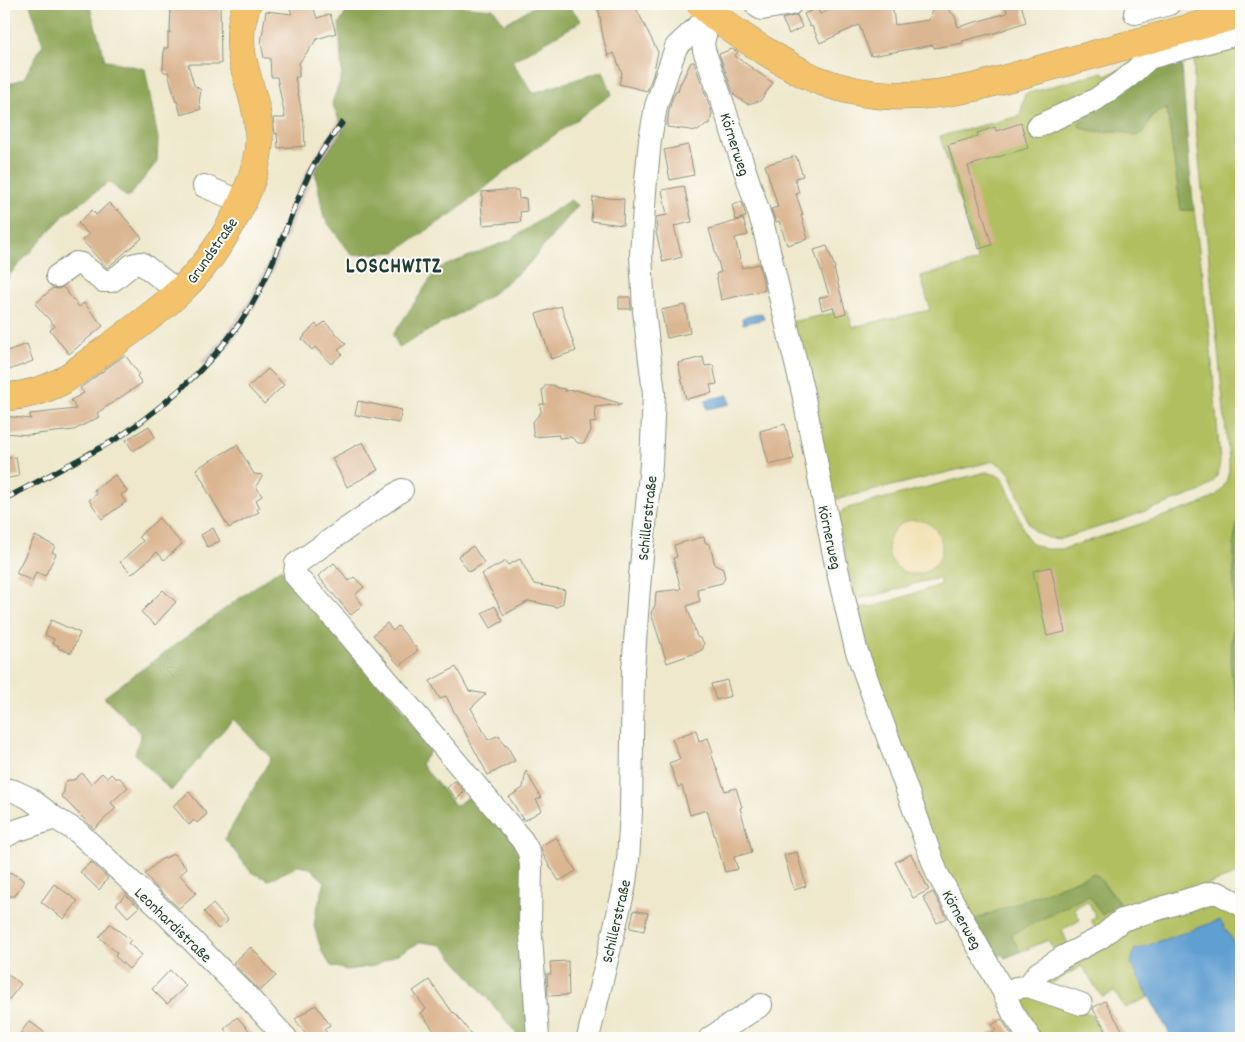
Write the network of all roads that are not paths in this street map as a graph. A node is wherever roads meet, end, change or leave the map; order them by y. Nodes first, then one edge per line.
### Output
1 (246, 4) edge
2 (756, 4) edge
3 (791, 4) edge
4 (1169, 4) edge
5 (712, 7) edge
6 (1135, 12) dead end
7 (1241, 14) edge
8 (1241, 33) edge
9 (1038, 126) dead end
10 (204, 186) dead end
11 (242, 202) junction
12 (58, 276) dead end
13 (179, 292) junction
14 (4, 397) edge
15 (402, 490) dead end
16 (4, 789) edge
17 (55, 818) junction
18 (4, 836) edge
19 (1241, 904) edge
20 (1028, 986) junction
21 (1003, 991) junction
22 (1081, 1004) dead end
23 (761, 1005) dead end
24 (286, 1038) edge
25 (538, 1038) edge
26 (588, 1038) edge
27 (710, 1038) edge
28 (1030, 1038) edge

1 - 11 main road, Grundstraße
2 - 3 street
4 - 6 street
5 - 7 main road
5 - 21 street, Körnerweg
5 - 26 street, Schillerstraße
8 - 9 street
10 - 11 street
11 - 13 main road, Grundstraße
12 - 13 street
13 - 14 main road, Grundstraße
15 - 25 street
16 - 17 street, Leonhardistraße
17 - 18 street
17 - 24 street, Leonhardistraße
19 - 20 street
20 - 21 street
20 - 22 street
21 - 28 street, Körnerweg
23 - 27 street

